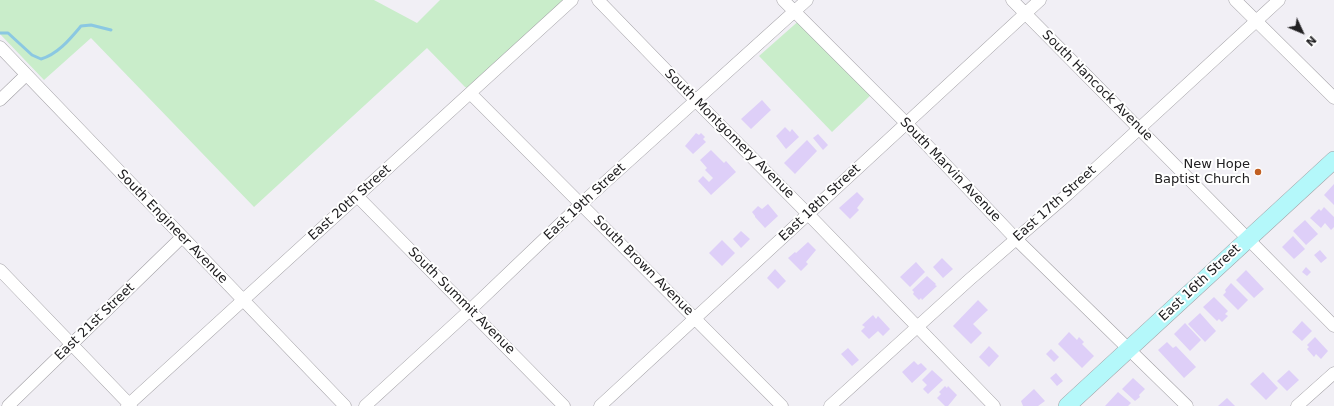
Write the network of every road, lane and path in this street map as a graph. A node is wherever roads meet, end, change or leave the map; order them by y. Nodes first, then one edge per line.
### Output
1 (572, 0) edge
2 (598, 0) edge
3 (783, 0) edge
4 (807, 0) edge
5 (1012, 0) edge
6 (1040, 0) edge
7 (1235, 0) edge
8 (1279, 0) edge
9 (794, 12) junction
10 (1025, 13) junction
11 (1257, 21) junction
12 (0, 47) edge
13 (26, 75) junction
14 (470, 93) junction
15 (1334, 98) edge
16 (0, 100) edge
17 (695, 100) junction
18 (906, 123) junction
19 (1139, 128) junction
20 (1334, 160) edge
21 (357, 196) junction
22 (581, 204) junction
23 (808, 214) junction
24 (182, 237) junction
25 (1016, 239) junction
26 (1248, 239) junction
27 (0, 270) edge
28 (243, 301) junction
29 (470, 310) junction
30 (695, 318) junction
31 (916, 326) junction
32 (1334, 326) edge
33 (72, 344) junction
34 (1128, 349) junction
35 (1334, 372) edge
36 (129, 405) edge
37 (8, 406) edge
38 (346, 406) edge
39 (366, 406) edge
40 (564, 406) edge
41 (600, 406) edge
42 (782, 406) edge
43 (830, 406) edge
44 (994, 406) edge
45 (1067, 406) edge
46 (1187, 406) edge
47 (1297, 406) edge

1 - 14 street, East 20th Street
2 - 17 street, South Montgomery Avenue
3 - 9 street, South Marvin Avenue
4 - 9 street, East 19th Street
5 - 10 street, South Hancock Avenue
6 - 10 street, East 18th Street
7 - 11 street
8 - 11 street, East 17th Street
9 - 17 street, East 19th Street
9 - 18 street, South Marvin Avenue
10 - 18 street, East 18th Street
10 - 19 street, South Hancock Avenue
11 - 15 street
11 - 19 street, East 17th Street
12 - 13 street, South Engineer Avenue
13 - 16 street
13 - 24 street, South Engineer Avenue
14 - 21 street, East 20th Street
14 - 22 street, South Brown Avenue
17 - 22 street, East 19th Street
17 - 23 street, South Montgomery Avenue
18 - 23 street, East 18th Street
18 - 25 street, South Marvin Avenue
19 - 25 street, East 17th Street
19 - 26 street, South Hancock Avenue
20 - 26 street, East 16th Street
21 - 28 street, East 20th Street
21 - 29 street, South Summit Avenue
22 - 29 street, East 19th Street
22 - 30 street, South Brown Avenue
23 - 30 street, East 18th Street
23 - 31 street, South Montgomery Avenue
24 - 28 street, South Engineer Avenue
24 - 33 street, East 21st Street
25 - 31 street, East 17th Street
25 - 34 street, South Marvin Avenue
26 - 32 street, South Hancock Avenue
26 - 34 street, East 16th Street
27 - 33 street
28 - 36 street, East 20th Street
28 - 38 street, South Engineer Avenue
29 - 39 street, East 19th Street
29 - 40 street, South Summit Avenue
30 - 41 street, East 18th Street
30 - 42 street, South Brown Avenue
31 - 43 street, East 17th Street
31 - 44 street, South Montgomery Avenue
33 - 36 street
33 - 37 street, East 21st Street
34 - 45 street, East 16th Street
34 - 46 street, South Marvin Avenue
35 - 47 street

